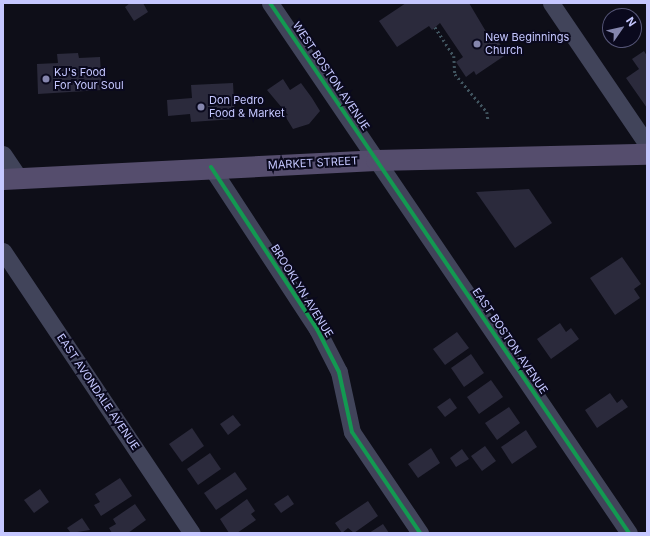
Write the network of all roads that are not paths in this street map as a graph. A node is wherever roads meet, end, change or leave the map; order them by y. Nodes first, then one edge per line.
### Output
1 (270, 3) edge
2 (551, 3) edge
3 (647, 144) edge
4 (3, 154) edge
5 (647, 154) edge
6 (376, 160) junction
7 (211, 167) junction
8 (11, 179) edge
9 (3, 251) edge
10 (192, 533) edge
11 (420, 533) edge
12 (629, 533) edge

1 - 6 street, WEST BOSTON AVENUE
2 - 3 street
4 - 8 street
5 - 6 main road, MARKET STREET
6 - 7 main road, MARKET STREET
6 - 12 street, EAST BOSTON AVENUE
7 - 8 main road, MARKET STREET
7 - 11 street, BROOKLYN AVENUE
9 - 10 street, EAST AVONDALE AVENUE

